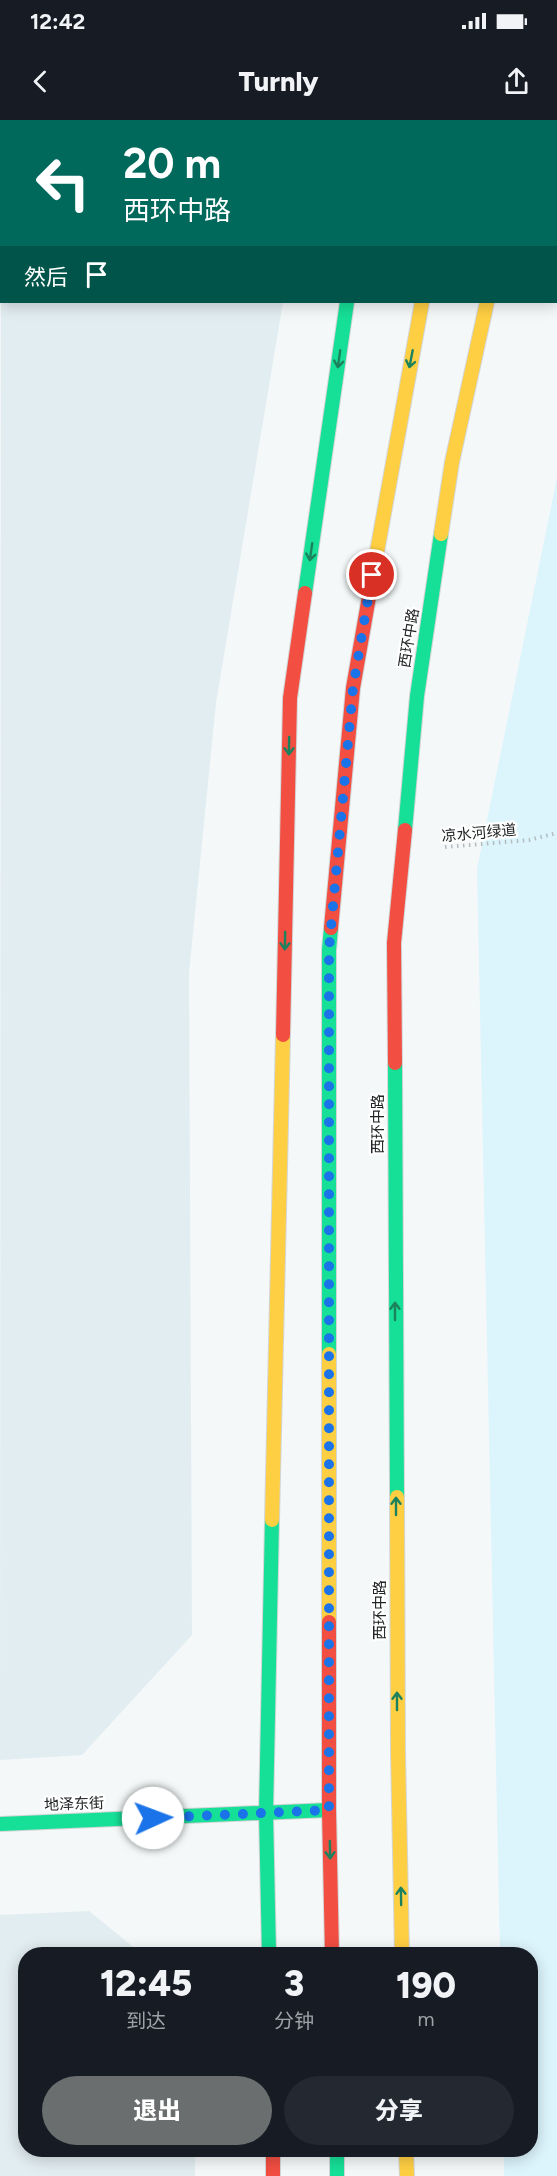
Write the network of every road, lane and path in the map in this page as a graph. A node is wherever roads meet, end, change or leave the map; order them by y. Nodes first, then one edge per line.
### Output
1 (347, 303) edge
2 (422, 303) edge
3 (486, 303) edge
4 (557, 833) edge
5 (402, 851) junction
6 (329, 1810) junction
7 (266, 1813) junction
8 (0, 1824) edge
9 (269, 1947) edge
10 (332, 1947) edge
11 (402, 1947) edge
12 (273, 2157) edge
13 (336, 2157) edge
14 (406, 2157) edge
15 (273, 2176) edge
16 (337, 2176) edge
17 (407, 2176) edge

1 -> 7 main road
2 -> 6 main road
3 - 5 main road, 西环中路
4 - 5 path, 凉水河绿道
11 -> 5 main road, 西环中路
6 - 7 main road, 地泽东街
6 -> 10 main road
7 - 8 main road, 地泽东街
7 - 9 main road
12 - 15 main road
13 - 16 main road
14 - 17 main road

